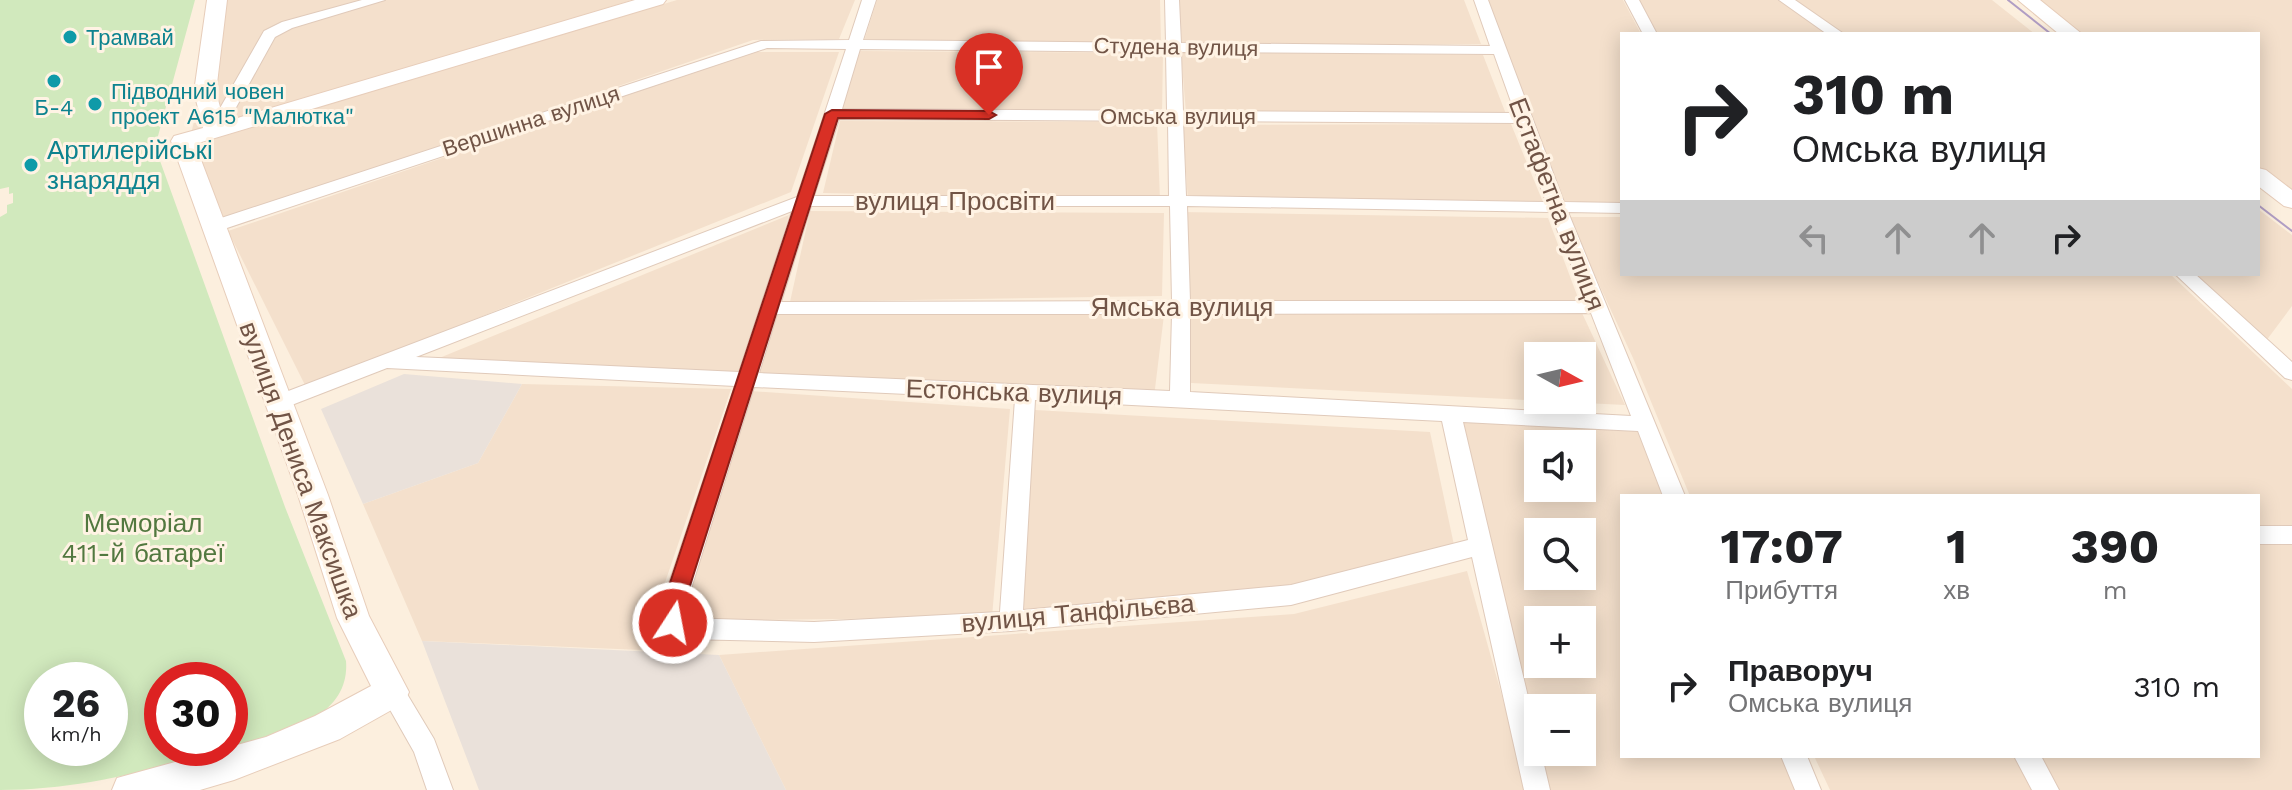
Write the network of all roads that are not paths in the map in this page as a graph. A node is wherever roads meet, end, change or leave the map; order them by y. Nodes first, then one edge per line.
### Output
1 (217, 0) edge
2 (378, 0) edge
3 (656, 0) edge
4 (869, 0) edge
5 (1172, 0) edge
6 (1481, 0) edge
7 (1632, 0) edge
8 (1786, 0) edge
9 (2028, 0) edge
10 (1649, 32) edge
11 (1834, 32) edge
12 (2069, 32) edge
13 (854, 44) junction
14 (1174, 47) junction
15 (1499, 50) junction
16 (832, 114) junction
17 (1177, 116) junction
18 (1524, 118) junction
19 (215, 131) junction
20 (2260, 177) edge
21 (803, 201) junction
22 (1178, 201) junction
23 (2292, 201) edge
24 (1557, 207) junction
25 (1620, 208) edge
26 (212, 227) junction
27 (2186, 276) edge
28 (1181, 306) junction
29 (1596, 307) junction
30 (768, 308) junction
31 (386, 362) junction
32 (2292, 373) edge
33 (746, 380) junction
34 (1025, 393) junction
35 (1180, 399) junction
36 (277, 403) junction
37 (1451, 415) junction
38 (1642, 424) junction
39 (1673, 494) edge
40 (2260, 535) edge
41 (2292, 535) edge
42 (1479, 546) junction
43 (1011, 621) junction
44 (392, 692) junction
45 (1795, 758) edge
46 (2028, 758) edge
47 (432, 787) edge
48 (130, 790) edge
49 (1537, 790) edge
50 (1808, 790) edge
51 (2046, 790) edge

1 - 19 street
2 - 19 street
3 - 19 street
4 - 13 street
5 - 14 street
6 - 15 street, Естафетна вулиця
7 - 10 street
8 - 11 street
9 - 12 street
13 - 14 street, Студена вулиця
13 - 16 street
13 - 26 street, Вершинна вулиця
14 - 15 street, Студена вулиця
14 - 17 street
15 - 18 street, Естафетна вулиця
16 - 17 street, Омська вулиця
16 - 21 street
17 - 18 street, Омська вулиця
17 - 22 street
18 - 24 street, Естафетна вулиця
19 - 26 street, вулиця Дениса Максишка
20 - 23 street
21 - 22 street, вулиця Просвіти
21 - 30 street
21 - 31 street, вулиця Просвіти
22 - 24 street, вулиця Просвіти
22 - 28 street
24 - 25 street, вулиця Просвіти
24 - 29 street, Естафетна вулиця
26 - 36 street, вулиця Дениса Максишка
27 - 32 street
28 - 29 street, Ямська вулиця
28 - 30 street, Ямська вулиця
28 - 35 street
29 - 38 street, Естафетна вулиця
30 - 33 street
31 - 33 street, Естонська вулиця
31 - 36 street, вулиця Просвіти
33 - 34 street, Естонська вулиця
33 - 43 street, вулиця Танфільєва
34 - 35 street, Естонська вулиця
34 - 43 street
35 - 37 street, Естонська вулиця
36 - 44 street, вулиця Дениса Максишка
37 - 38 street, Естонська вулиця
37 - 42 street
38 - 39 street, Естафетна вулиця
40 - 41 street
42 - 43 street, вулиця Танфільєва
42 - 49 street
44 - 47 street, вулиця Дениса Максишка
44 - 48 street
45 - 50 street
46 - 51 street

